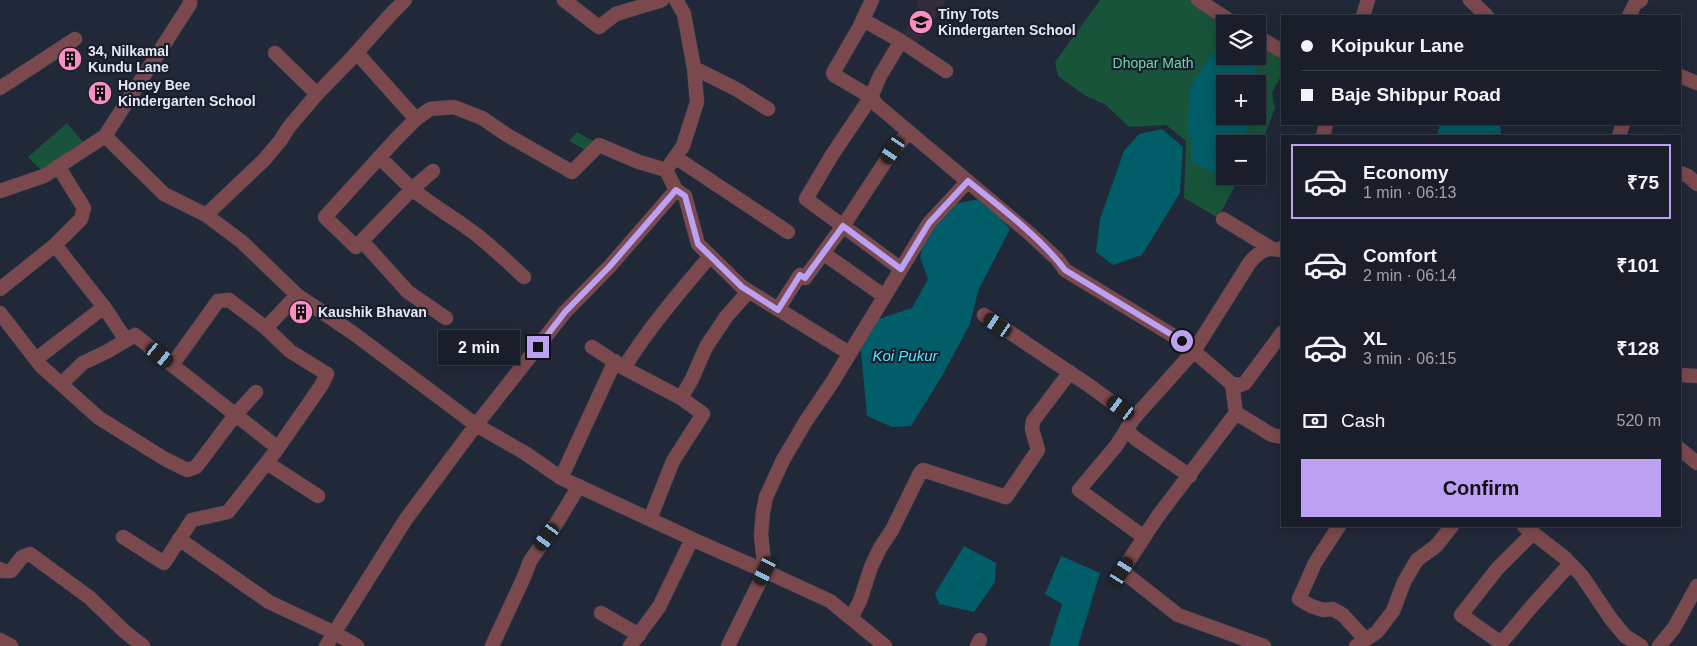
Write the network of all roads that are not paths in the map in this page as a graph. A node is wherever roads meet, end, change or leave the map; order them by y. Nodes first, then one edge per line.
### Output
1 (190, 0) edge
2 (405, 0) edge
3 (564, 0) edge
4 (662, 0) edge
5 (676, 0) edge
6 (872, 0) edge
7 (1198, 0) edge
8 (1368, 0) edge
9 (1470, 0) edge
10 (1641, 0) edge
11 (1220, 15) edge
12 (1363, 15) edge
13 (1486, 15) edge
14 (1629, 15) edge
15 (863, 20) junction
16 (75, 39) dead end
17 (901, 40) junction
18 (1266, 42) edge
19 (1281, 51) edge
20 (274, 53) dead end
21 (357, 53) junction
22 (694, 68) junction
23 (946, 71) dead end
24 (1681, 76) edge
25 (1697, 83) edge
26 (0, 88) edge
27 (317, 94) junction
28 (871, 97) junction
29 (768, 109) dead end
30 (416, 118) junction
31 (909, 132) junction
32 (105, 136) junction
33 (379, 157) junction
34 (675, 157) junction
35 (58, 166) junction
36 (666, 170) junction
37 (433, 171) dead end
38 (1681, 173) edge
39 (968, 181) junction
40 (1697, 184) edge
41 (412, 189) junction
42 (676, 190) junction
43 (0, 191) edge
44 (206, 215) junction
45 (1223, 219) dead end
46 (843, 226) junction
47 (788, 232) dead end
48 (362, 241) junction
49 (55, 244) junction
50 (1276, 248) edge
51 (823, 253) junction
52 (710, 256) junction
53 (901, 269) junction
54 (524, 277) dead end
55 (0, 289) edge
56 (749, 291) junction
57 (297, 294) junction
58 (884, 296) junction
59 (104, 307) junction
60 (778, 310) junction
61 (0, 312) edge
62 (984, 315) dead end
63 (446, 318) dead end
64 (266, 328) junction
65 (1281, 334) edge
66 (126, 340) junction
67 (592, 347) dead end
68 (1194, 351) junction
69 (849, 353) junction
70 (36, 360) junction
71 (172, 365) junction
72 (620, 365) junction
73 (1070, 372) junction
74 (1681, 375) edge
75 (1697, 376) edge
76 (60, 384) junction
77 (1232, 384) junction
78 (256, 392) dead end
79 (680, 398) junction
80 (1236, 413) junction
81 (236, 414) junction
82 (1130, 424) junction
83 (476, 425) junction
84 (1281, 437) edge
85 (278, 448) junction
86 (1681, 450) edge
87 (267, 463) junction
88 (1697, 463) edge
89 (1190, 476) junction
90 (561, 478) junction
91 (579, 486) junction
92 (318, 496) dead end
93 (650, 519) junction
94 (1338, 527) edge
95 (1451, 527) edge
96 (1529, 530) edge
97 (123, 536) dead end
98 (1144, 537) junction
99 (179, 539) junction
100 (692, 539) junction
101 (1570, 564) junction
102 (0, 569) edge
103 (765, 571) junction
104 (1697, 586) edge
105 (601, 613) dead end
106 (850, 618) junction
107 (335, 633) junction
108 (639, 635) junction
109 (0, 640) edge
110 (124, 640) edge
111 (1360, 643) edge
112 (11, 646) edge
113 (143, 646) edge
114 (326, 646) edge
115 (357, 646) edge
116 (492, 646) edge
117 (630, 646) edge
118 (728, 646) edge
119 (885, 646) edge
120 (1264, 646) edge
121 (1641, 646) edge
122 (1660, 646) edge

1 - 32 street
2 - 21 street
3 - 4 street
5 - 22 street
6 - 15 street
7 - 11 street
8 - 12 street
9 - 13 street
10 - 14 street
15 - 17 street
15 - 28 street
16 - 26 street
17 - 23 street
17 - 28 street
18 - 19 street
20 - 27 street
21 - 27 street
21 - 30 street
22 - 29 street
22 - 34 street
24 - 25 street
27 - 44 street
28 - 31 street
28 - 46 street
30 - 33 street
30 - 36 street
31 - 39 street
31 - 46 street
32 - 35 street
32 - 44 street
33 - 41 street
33 - 48 street
34 - 36 street
34 - 47 street
35 - 43 street
35 - 49 street
36 - 42 street
37 - 41 street
38 - 40 street
39 - 53 street
39 - 68 street
41 - 48 street
41 - 54 street
42 - 52 street
42 - 83 street
44 - 57 street
45 - 50 street
46 - 51 street
46 - 53 street
48 - 63 street
49 - 55 street
49 - 59 street
50 - 68 street
51 - 58 street
51 - 60 street
52 - 56 street
52 - 72 street
53 - 58 street
56 - 60 street
56 - 79 street
57 - 64 street
57 - 83 street
58 - 69 street
59 - 66 street
59 - 70 street
60 - 69 street
61 - 70 street
62 - 73 street
64 - 71 street
64 - 85 street
65 - 77 street
66 - 71 street
66 - 76 street
67 - 72 street
68 - 77 street
68 - 82 street
69 - 103 street
70 - 76 street
71 - 81 street
72 - 79 street
72 - 90 street
73 - 82 street
73 - 106 street
74 - 75 street
76 - 81 street
77 - 80 street
78 - 81 street
79 - 93 street
80 - 84 street
80 - 89 street
81 - 85 street
82 - 89 street
82 - 98 street
83 - 90 street
83 - 107 street
85 - 87 street
86 - 88 street
87 - 92 street
87 - 99 street
89 - 98 street
90 - 91 street
91 - 93 street
91 - 116 street
93 - 100 street
94 - 111 street
95 - 111 street
96 - 101 street
96 - 101 street
97 - 99 street
98 - 120 street
99 - 107 street
100 - 103 street
100 - 108 street
101 - 121 street
102 - 110 street
103 - 106 street
103 - 118 street
104 - 122 street
105 - 108 street
106 - 119 street
107 - 114 street
107 - 115 street
108 - 117 street
109 - 112 street
110 - 113 street

